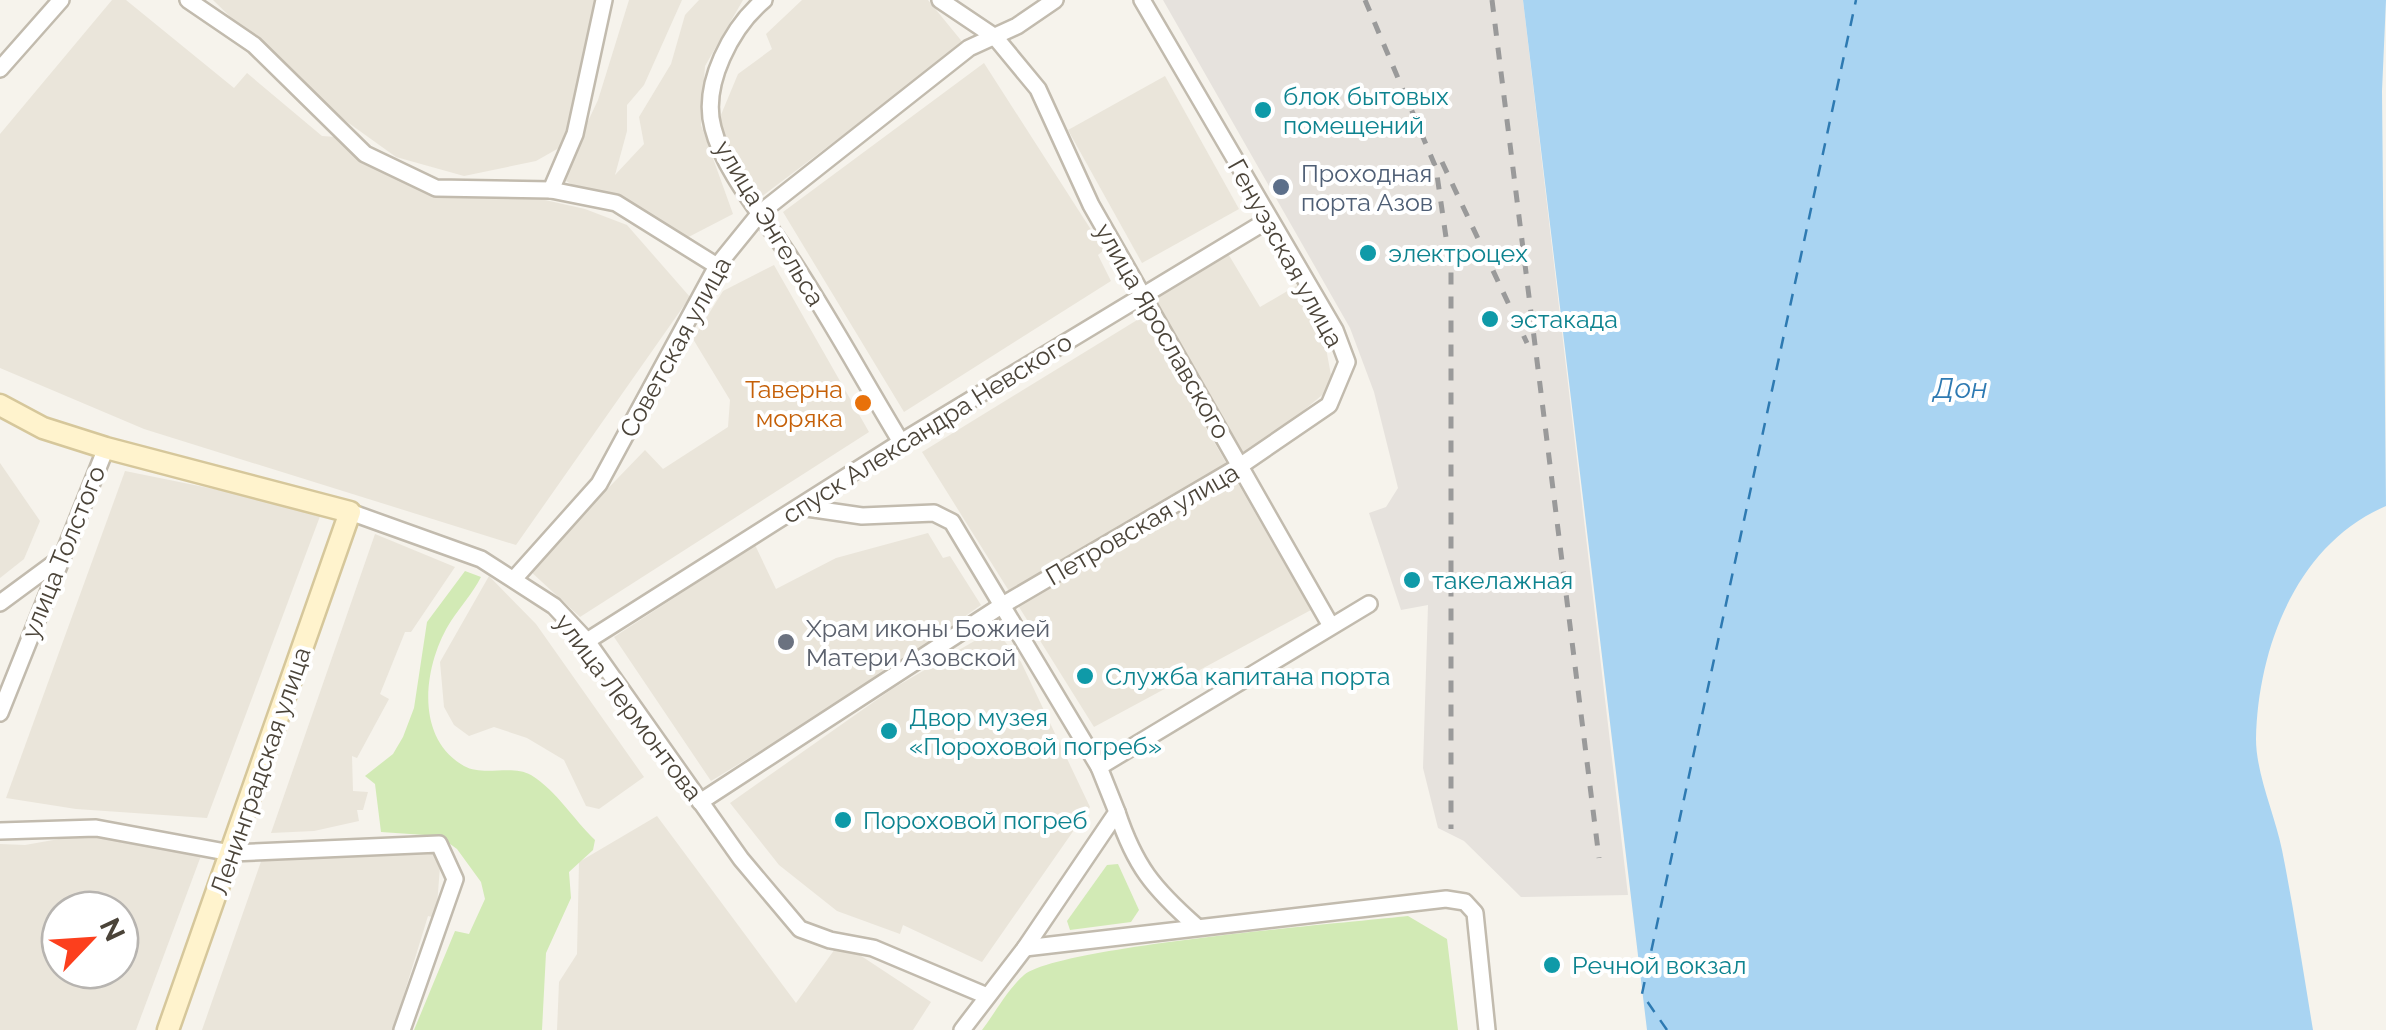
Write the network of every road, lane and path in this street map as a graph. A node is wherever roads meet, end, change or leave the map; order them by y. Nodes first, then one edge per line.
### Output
1 (61, 0) edge
2 (188, 0) edge
3 (604, 0) edge
4 (764, 0) edge
5 (940, 0) edge
6 (1055, 0) edge
7 (1142, 0) edge
8 (995, 37) junction
9 (0, 69) edge
10 (551, 190) junction
11 (760, 213) junction
12 (1268, 220) junction
13 (716, 266) junction
14 (1142, 296) junction
15 (0, 405) edge
16 (1330, 405) joint
17 (901, 442) junction
18 (106, 448) junction
19 (1240, 466) junction
20 (800, 507) junction
21 (350, 512) junction
22 (60, 558) junction
23 (514, 579) junction
24 (0, 603) edge
25 (1369, 604) dead end
26 (1002, 606) junction
27 (1331, 626) junction
28 (587, 641) junction
29 (0, 713) edge
30 (1099, 767) junction
31 (700, 802) junction
32 (1116, 812) junction
33 (0, 831) edge
34 (231, 852) junction
35 (1196, 926) junction
36 (1026, 948) junction
37 (986, 996) junction
38 (168, 1030) edge
39 (402, 1030) edge
40 (962, 1030) edge
41 (1487, 1030) edge

1 - 9 street
2 - 10 street
3 - 10 street
4 - 11 street, улица Энгельса
5 - 8 street
6 - 8 street, Советская улица
7 - 12 street, Генуэзская улица
8 - 11 street, Советская улица
8 - 14 street, улица Ярославского
10 - 13 street
11 - 13 street, Советская улица
11 - 17 street, улица Энгельса
12 - 14 street, спуск Александра Невского
12 - 16 street, Генуэзская улица
13 - 23 street, Советская улица
14 - 17 street, спуск Александра Невского
14 - 19 street, улица Ярославского
15 - 18 street, улица Лермонтова
16 - 19 street, Петровская улица
17 - 20 street, спуск Александра Невского
18 - 21 street, улица Лермонтова
18 - 22 street, улица Толстого
19 - 26 street, Петровская улица
19 - 27 street, улица Ярославского
20 - 26 street
20 - 28 street, спуск Александра Невского
21 - 23 street, улица Лермонтова
21 - 34 street, Ленинградская улица
22 - 24 street
22 - 29 street, улица Толстого
23 - 28 street, улица Лермонтова
25 - 27 street
26 - 30 street
26 - 31 street, Петровская улица
27 - 30 street
28 - 31 street, улица Лермонтова
30 - 32 street
31 - 37 street, улица Лермонтова
32 - 35 street
32 - 36 street
33 - 34 street
34 - 38 street, Ленинградская улица
34 - 39 street
35 - 36 street
35 - 41 street
36 - 37 street
37 - 40 street

